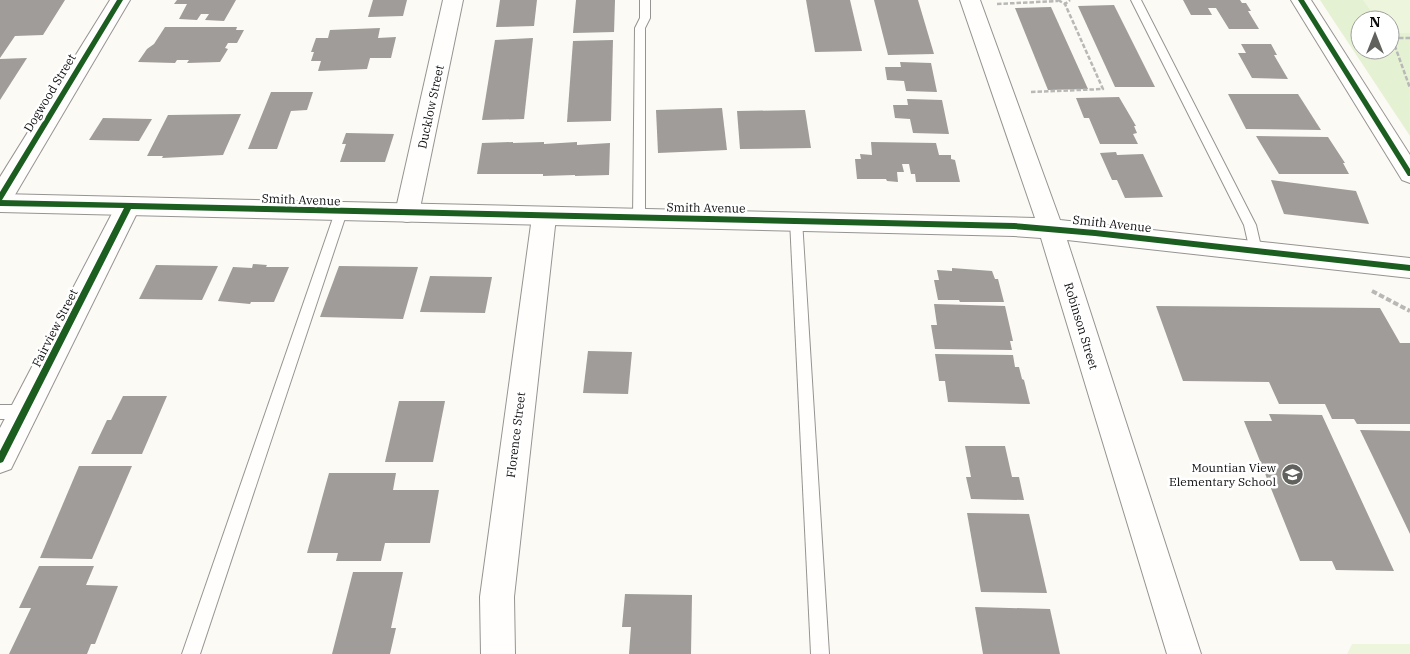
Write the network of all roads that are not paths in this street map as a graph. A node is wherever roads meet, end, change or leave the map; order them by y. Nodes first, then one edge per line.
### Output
1 (120, 0) edge
2 (454, 0) edge
3 (645, 0) edge
4 (970, 0) edge
5 (1136, 0) edge
6 (1301, 0) edge
7 (1410, 174) edge
8 (0, 198) edge
9 (0, 203) edge
10 (128, 206) junction
11 (341, 212) junction
12 (407, 214) junction
13 (544, 217) junction
14 (639, 218) junction
15 (796, 220) junction
16 (1051, 230) junction
17 (1256, 251) junction
18 (1410, 268) edge
19 (12, 412) edge
20 (0, 459) edge
21 (191, 654) edge
22 (498, 654) edge
23 (820, 654) edge
24 (1184, 654) edge

1 - 8 street, Dogwood Street
2 - 12 street, Ducklow Street
3 - 14 lane
4 - 16 street, Robinson Street
5 - 17 lane
6 - 7 street
9 - 10 street, Smith Avenue
10 - 11 street, Smith Avenue
10 - 19 street, Fairview Street
11 - 12 street, Smith Avenue
11 - 21 lane
12 - 13 street, Smith Avenue
13 - 14 street, Smith Avenue
13 - 22 street, Florence Street
14 - 15 street, Smith Avenue
15 - 16 street, Smith Avenue
15 - 23 lane
16 - 17 street, Smith Avenue
16 - 24 street, Robinson Street
17 - 18 street, Smith Avenue
19 - 20 street, Fairview Street

